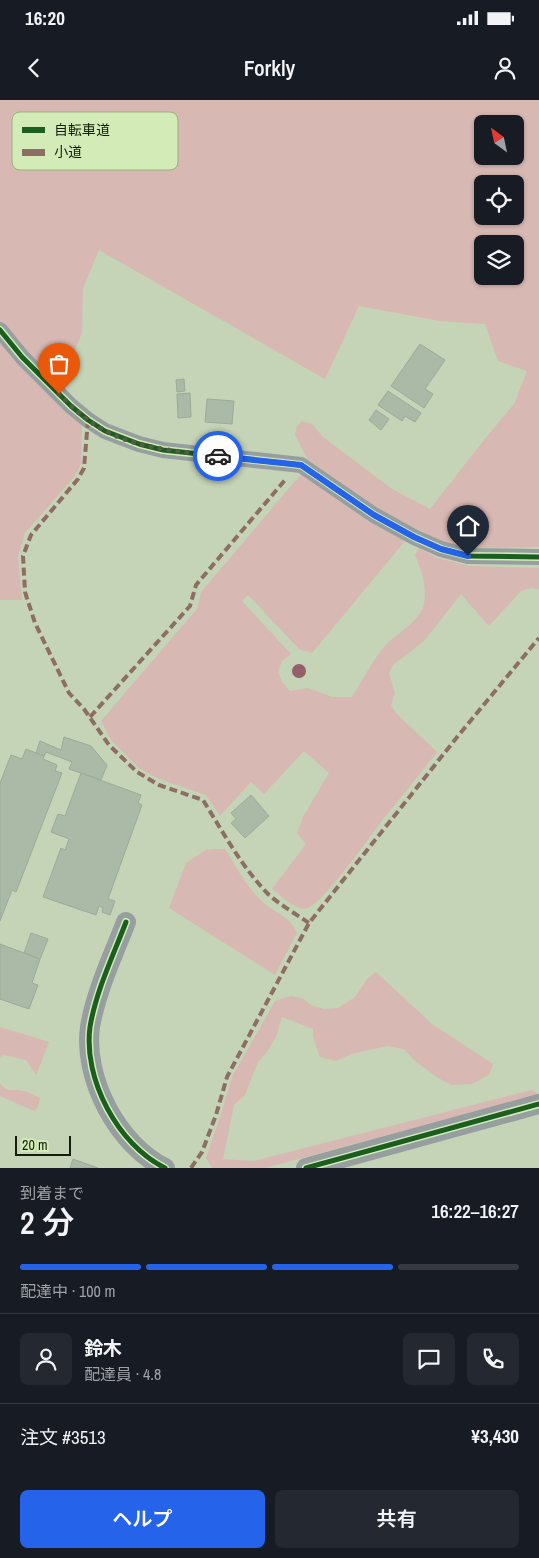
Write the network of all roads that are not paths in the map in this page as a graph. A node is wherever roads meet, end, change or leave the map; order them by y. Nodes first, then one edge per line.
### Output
1 (0, 330) edge
2 (539, 557) edge
3 (126, 922) dead end
4 (539, 1104) edge
5 (165, 1168) edge
6 (306, 1168) edge

1 - 2 street
3 - 5 street
4 - 6 street

